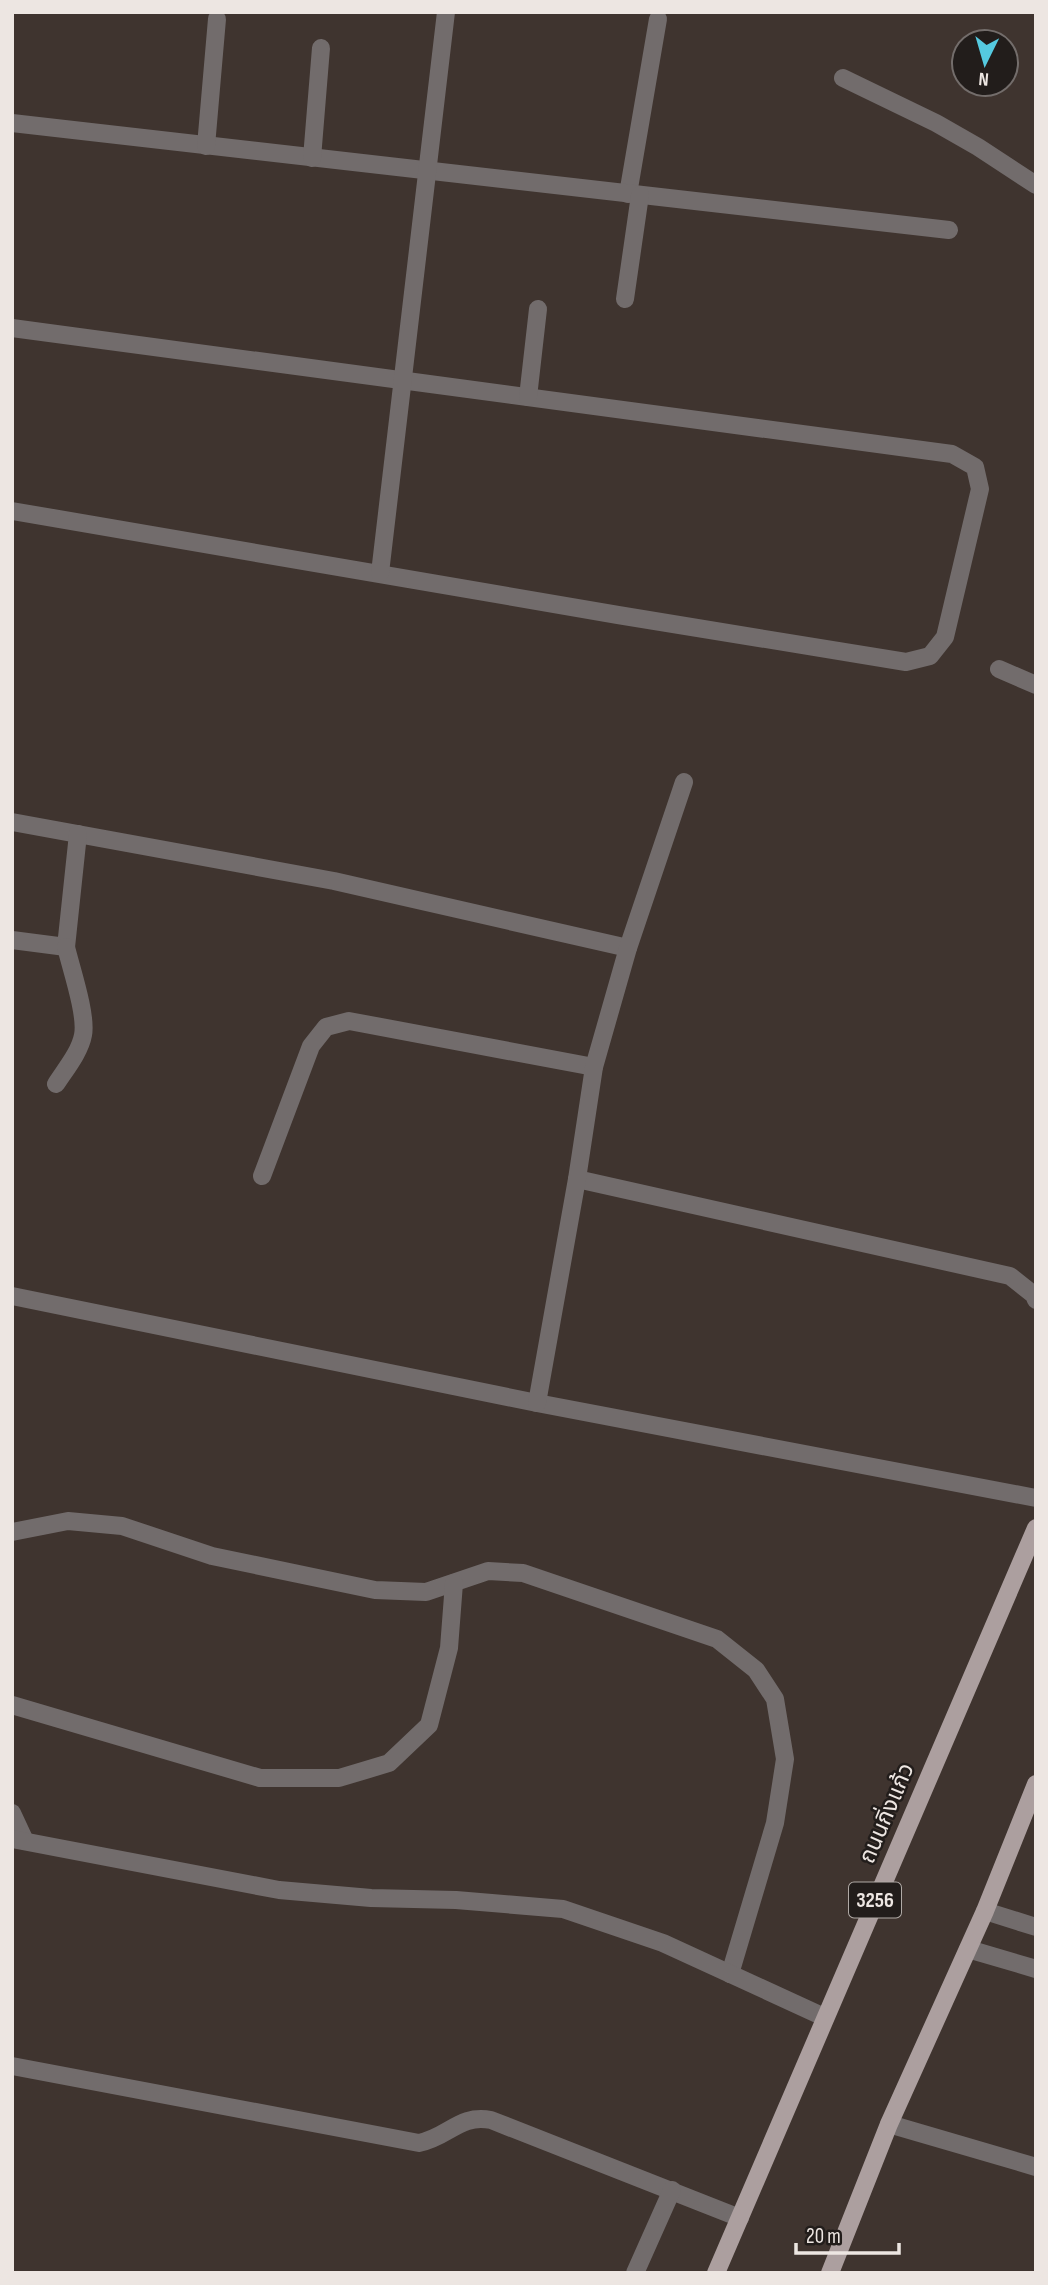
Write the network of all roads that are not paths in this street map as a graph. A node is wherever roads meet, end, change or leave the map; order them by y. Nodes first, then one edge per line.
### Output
1 (446, 12) edge
2 (218, 19) dead end
3 (658, 19) dead end
4 (321, 48) dead end
5 (843, 78) dead end
6 (12, 123) edge
7 (206, 146) junction
8 (312, 158) junction
9 (428, 171) junction
10 (1036, 184) edge
11 (634, 195) junction
12 (948, 230) dead end
13 (625, 299) dead end
14 (538, 309) dead end
15 (12, 328) edge
16 (403, 381) junction
17 (528, 397) junction
18 (12, 511) edge
19 (380, 573) junction
20 (999, 669) dead end
21 (1036, 685) edge
22 (684, 782) dead end
23 (12, 822) edge
24 (78, 834) junction
25 (12, 940) edge
26 (66, 947) junction
27 (628, 948) junction
28 (594, 1067) junction
29 (56, 1084) dead end
30 (262, 1176) dead end
31 (577, 1179) junction
32 (12, 1296) edge
33 (1036, 1300) edge
34 (537, 1403) junction
35 (1036, 1499) edge
36 (1036, 1528) edge
37 (12, 1532) edge
38 (454, 1583) junction
39 (12, 1705) edge
40 (1036, 1784) edge
41 (12, 1812) edge
42 (18, 1840) edge
43 (985, 1911) junction
44 (1036, 1927) edge
45 (968, 1949) junction
46 (1036, 1969) edge
47 (730, 1974) junction
48 (824, 2017) junction
49 (12, 2066) edge
50 (889, 2124) junction
51 (1036, 2167) edge
52 (672, 2190) junction
53 (740, 2218) junction
54 (836, 2272) edge
55 (635, 2273) edge
56 (716, 2273) edge

1 - 9 street
2 - 7 street
3 - 11 street
4 - 8 street
5 - 10 street
6 - 7 street
7 - 8 street
8 - 9 street
9 - 11 street
9 - 16 street
11 - 12 street
11 - 13 street
14 - 17 street
15 - 16 street
16 - 17 street
16 - 19 street
17 - 19 street
18 - 19 street
20 - 21 street
22 - 27 street
23 - 24 street
24 - 26 street
24 - 27 street
25 - 26 street
26 - 29 street
27 - 28 street
28 - 30 street
28 - 31 street
31 - 33 street
31 - 34 street
32 - 34 street
34 - 35 street
36 - 48 main road, ถนนกิ่งแก้ว / 3256
37 - 38 street
38 - 39 street
38 - 47 street
40 - 43 main road
41 - 42 street
42 - 47 street
43 - 44 street
43 - 45 main road
45 - 46 street
45 - 50 main road
47 - 48 street
48 - 53 main road, ถนนกิ่งแก้ว / 3256
49 - 52 street
50 - 51 street
50 - 54 main road
52 - 53 street
52 - 55 street
53 - 56 main road, ถนนกิ่งแก้ว / 3256

